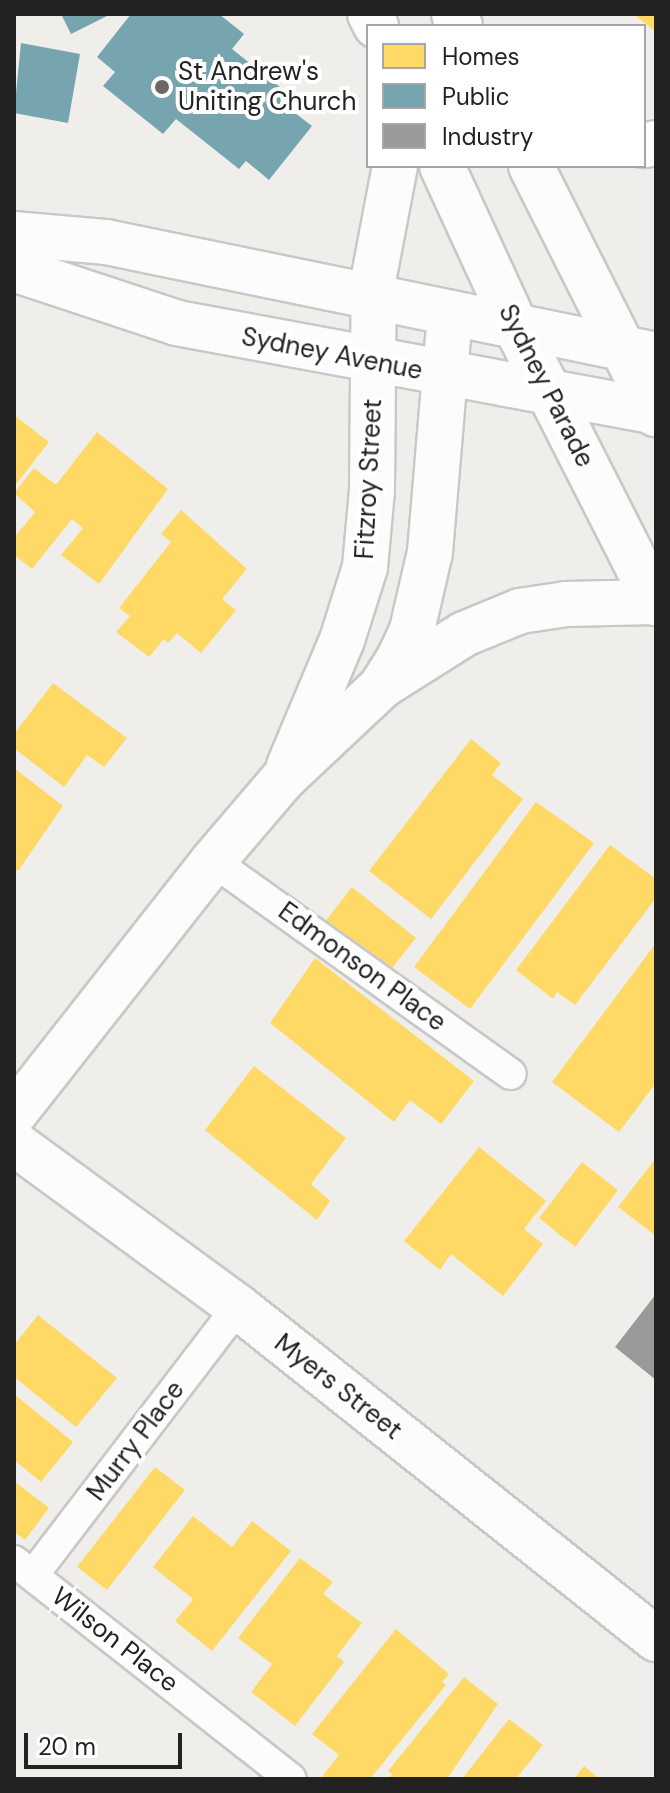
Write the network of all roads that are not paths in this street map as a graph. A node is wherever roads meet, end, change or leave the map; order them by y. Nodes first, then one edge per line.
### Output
1 (395, 168) edge
2 (443, 168) edge
3 (532, 168) edge
4 (14, 234) edge
5 (14, 269) edge
6 (374, 297) junction
7 (450, 314) junction
8 (515, 325) junction
9 (639, 351) edge
10 (374, 363) junction
11 (448, 377) junction
12 (549, 392) junction
13 (656, 413) edge
14 (656, 602) edge
15 (381, 687) junction
16 (283, 779) junction
17 (213, 861) junction
18 (511, 1074) dead end
19 (14, 1114) edge
20 (14, 1143) edge
21 (238, 1307) junction
22 (24, 1568) edge
23 (656, 1639) edge
24 (291, 1779) edge

1 - 6 street, Fitzroy Street
2 - 8 street, Sydney Parade
3 - 9 street
4 - 6 street
5 - 10 street, Sydney Avenue
6 - 7 street
6 - 10 street, Fitzroy Street
7 - 8 street
7 - 11 street, Fitzroy Street
8 - 9 street
8 - 12 street, Sydney Parade
9 - 13 street
10 - 11 street, Sydney Avenue
10 - 16 street, Fitzroy Street
11 - 12 street, Sydney Avenue
11 - 15 street, Fitzroy Street
12 - 13 street, Sydney Avenue
12 - 14 street, Sydney Parade
14 - 15 street, Fitzroy Street
15 - 16 street, Fitzroy Street
16 - 17 street, Fitzroy Street
17 - 18 lane, Edmonson Place
17 - 19 street, Fitzroy Street
20 - 21 street, Myers Street
21 - 22 lane, Murry Place
21 - 23 street, Myers Street
22 - 24 lane, Wilson Place

